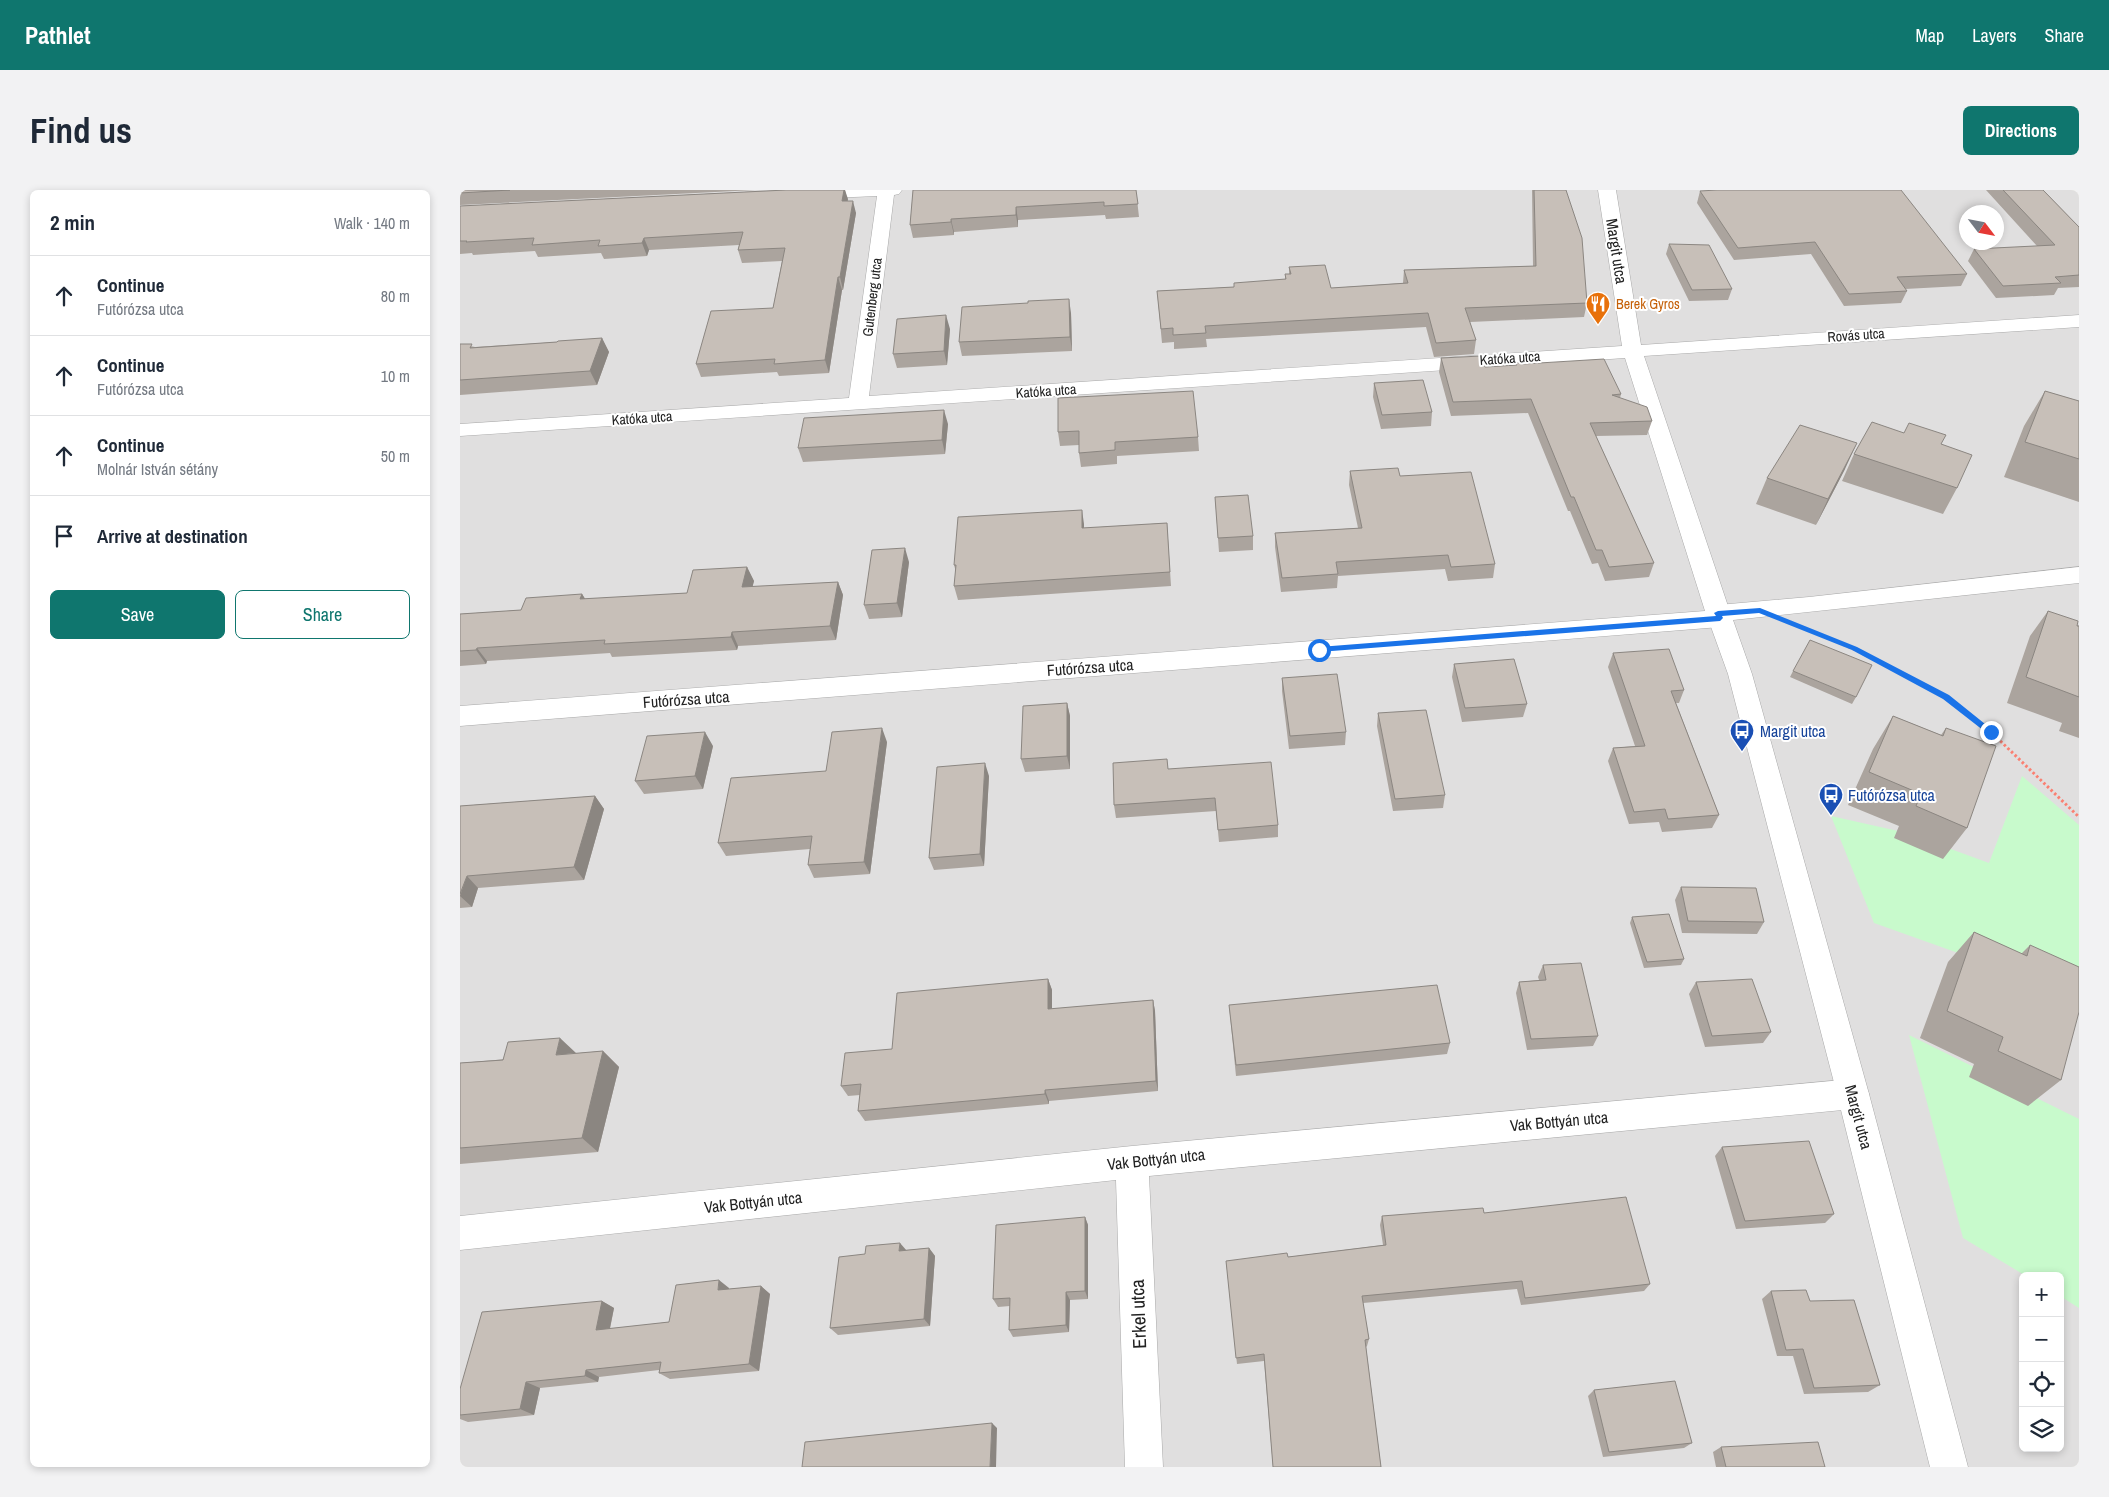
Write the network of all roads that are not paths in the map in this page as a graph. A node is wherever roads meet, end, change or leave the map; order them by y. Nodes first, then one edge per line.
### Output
1 (886, 190) edge
2 (893, 190) edge
3 (1607, 190) edge
4 (787, 196) edge
5 (2079, 321) edge
6 (1632, 350) junction
7 (858, 404) junction
8 (460, 430) edge
9 (2079, 575) edge
10 (1719, 616) junction
11 (460, 716) edge
12 (1853, 1094) junction
13 (1132, 1162) junction
14 (460, 1233) edge
15 (1144, 1467) edge
16 (1948, 1467) edge

1 - 2 street
1 - 4 street
1 - 7 street, Gutenberg utca
3 - 6 street, Margit utca
5 - 6 street, Rovás utca
6 - 7 street, Katóka utca
6 - 10 street, Margit utca
7 - 8 street, Katóka utca
9 - 10 street, Futórózsa utca
10 - 11 street, Futórózsa utca
10 - 12 street, Margit utca
12 - 13 street, Vak Bottyán utca
12 - 16 street, Margit utca
13 - 14 street, Vak Bottyán utca
13 - 15 street, Erkel utca

